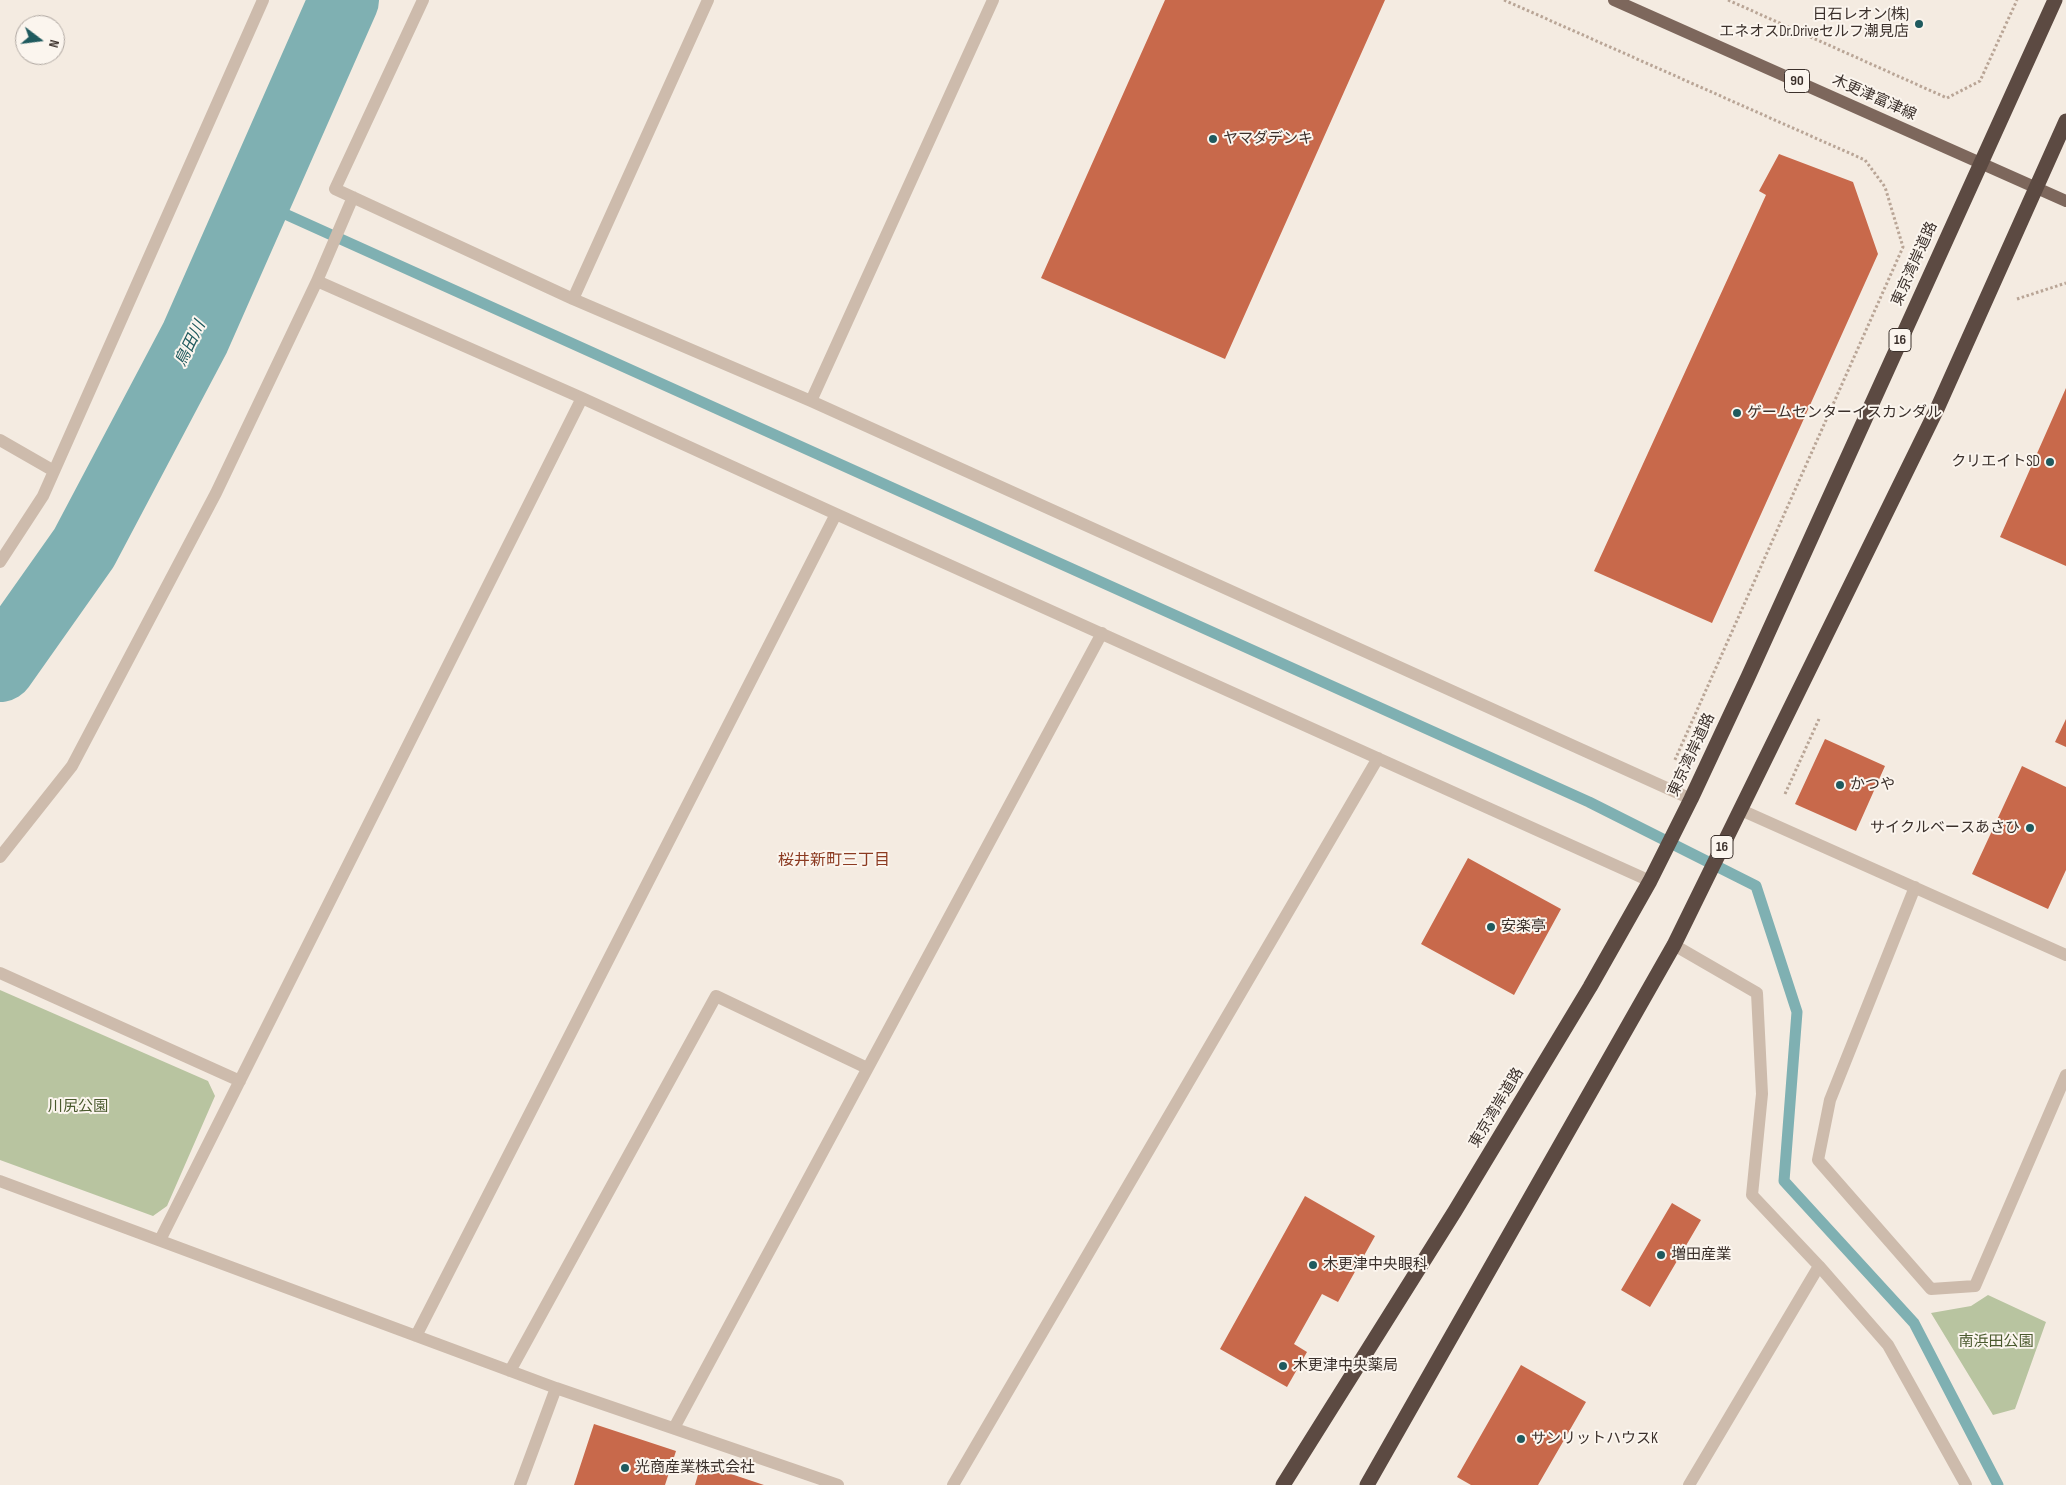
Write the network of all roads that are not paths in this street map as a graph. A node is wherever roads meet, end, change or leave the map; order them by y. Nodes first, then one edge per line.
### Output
1 (263, 0) edge
2 (423, 0) edge
3 (708, 0) edge
4 (993, 0) edge
5 (1614, 0) edge
6 (2055, 0) edge
7 (2066, 122) edge
8 (1980, 162) junction
9 (2036, 187) junction
10 (353, 197) junction
11 (2066, 201) edge
12 (317, 282) junction
13 (573, 299) junction
14 (582, 398) junction
15 (811, 401) junction
16 (0, 440) edge
17 (54, 471) junction
18 (836, 514) junction
19 (0, 562) edge
20 (1102, 633) junction
21 (1378, 758) junction
22 (1691, 799) junction
23 (1741, 810) junction
24 (0, 857) edge
25 (1650, 881) junction
26 (1915, 888) junction
27 (1674, 945) junction
28 (2066, 955) edge
29 (0, 973) edge
30 (867, 1068) junction
31 (2066, 1075) edge
32 (240, 1081) junction
33 (0, 1181) edge
34 (160, 1240) junction
35 (1819, 1266) junction
36 (416, 1336) junction
37 (510, 1371) junction
38 (556, 1388) junction
39 (674, 1428) junction
40 (520, 1485) edge
41 (838, 1485) edge
42 (953, 1485) edge
43 (1283, 1485) edge
44 (1367, 1485) edge
45 (1689, 1485) edge
46 (1966, 1485) edge

1 - 17 street
2 - 10 street
3 - 13 street
4 - 15 street
5 - 8 main road, 木更津富津線 / 90
6 - 8 highway, 東京湾岸道路 / 16
7 - 9 highway, 16
8 - 9 main road, 木更津富津線 / 90
8 - 22 highway, 東京湾岸道路 / 16
9 - 11 main road, 木更津富津線 / 90
9 - 23 highway, 16
10 - 12 street
10 - 13 street
12 - 14 street
12 - 24 street
13 - 15 street
14 - 18 street
14 - 32 street
15 - 22 street
16 - 17 street
17 - 19 street
18 - 20 street
18 - 36 street
20 - 21 street
20 - 30 street
21 - 25 street
21 - 42 street
22 - 25 highway, 東京湾岸道路 / 16
23 - 26 street
23 - 27 highway, 16
25 - 43 highway, 東京湾岸道路 / 16
26 - 28 street
26 - 31 street
27 - 35 street
27 - 44 highway, 16
29 - 32 street
30 - 37 street
30 - 39 street
32 - 34 street
33 - 34 street
34 - 36 street
35 - 45 street
35 - 46 street
36 - 37 street
37 - 38 street
38 - 39 street
38 - 40 street
39 - 41 street

